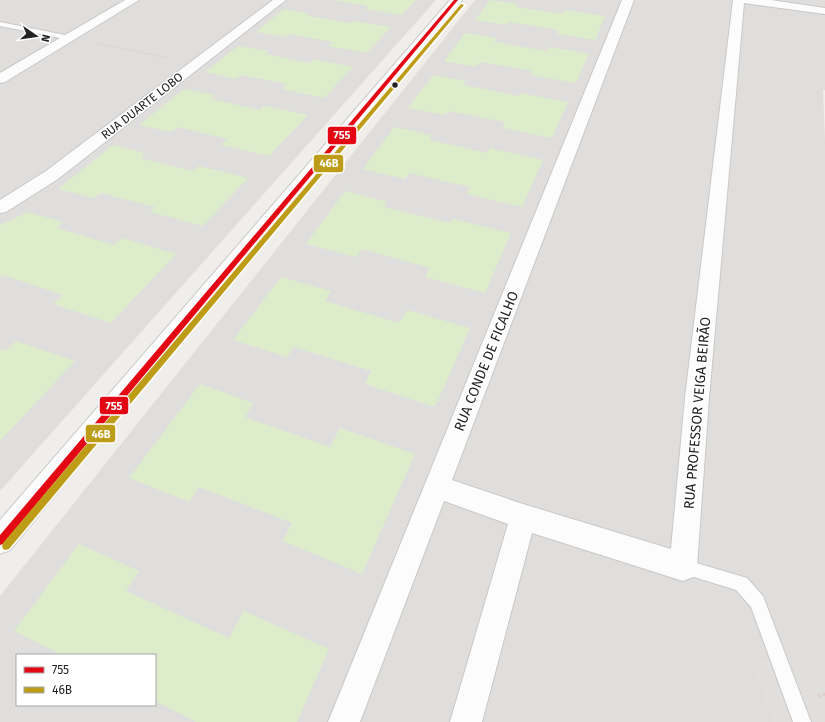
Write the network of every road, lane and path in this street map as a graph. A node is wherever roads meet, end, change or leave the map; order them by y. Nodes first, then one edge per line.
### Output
1 (133, 0) edge
2 (280, 0) edge
3 (456, 0) edge
4 (628, 0) edge
5 (739, 0) edge
6 (747, 0) edge
7 (825, 11) edge
8 (0, 24) edge
9 (70, 38) junction
10 (127, 49) dead end
11 (198, 64) junction
12 (0, 79) edge
13 (0, 208) edge
14 (436, 486) junction
15 (523, 517) junction
16 (0, 541) edge
17 (683, 566) junction
18 (344, 722) edge
19 (466, 722) edge
20 (802, 722) edge

1 - 9 street
2 - 11 street, RUA DUARTE LOBO
3 - 16 street
4 - 14 street, RUA CONDE DE FICALHO
5 - 17 street, RUA PROFESSOR VEIGA BEIRÃO
6 - 7 street
8 - 9 lane
9 - 12 street
10 - 11 path
11 - 13 street, RUA DUARTE LOBO
14 - 15 street
14 - 18 street, RUA CONDE DE FICALHO
15 - 17 street
15 - 19 street
17 - 20 lane

